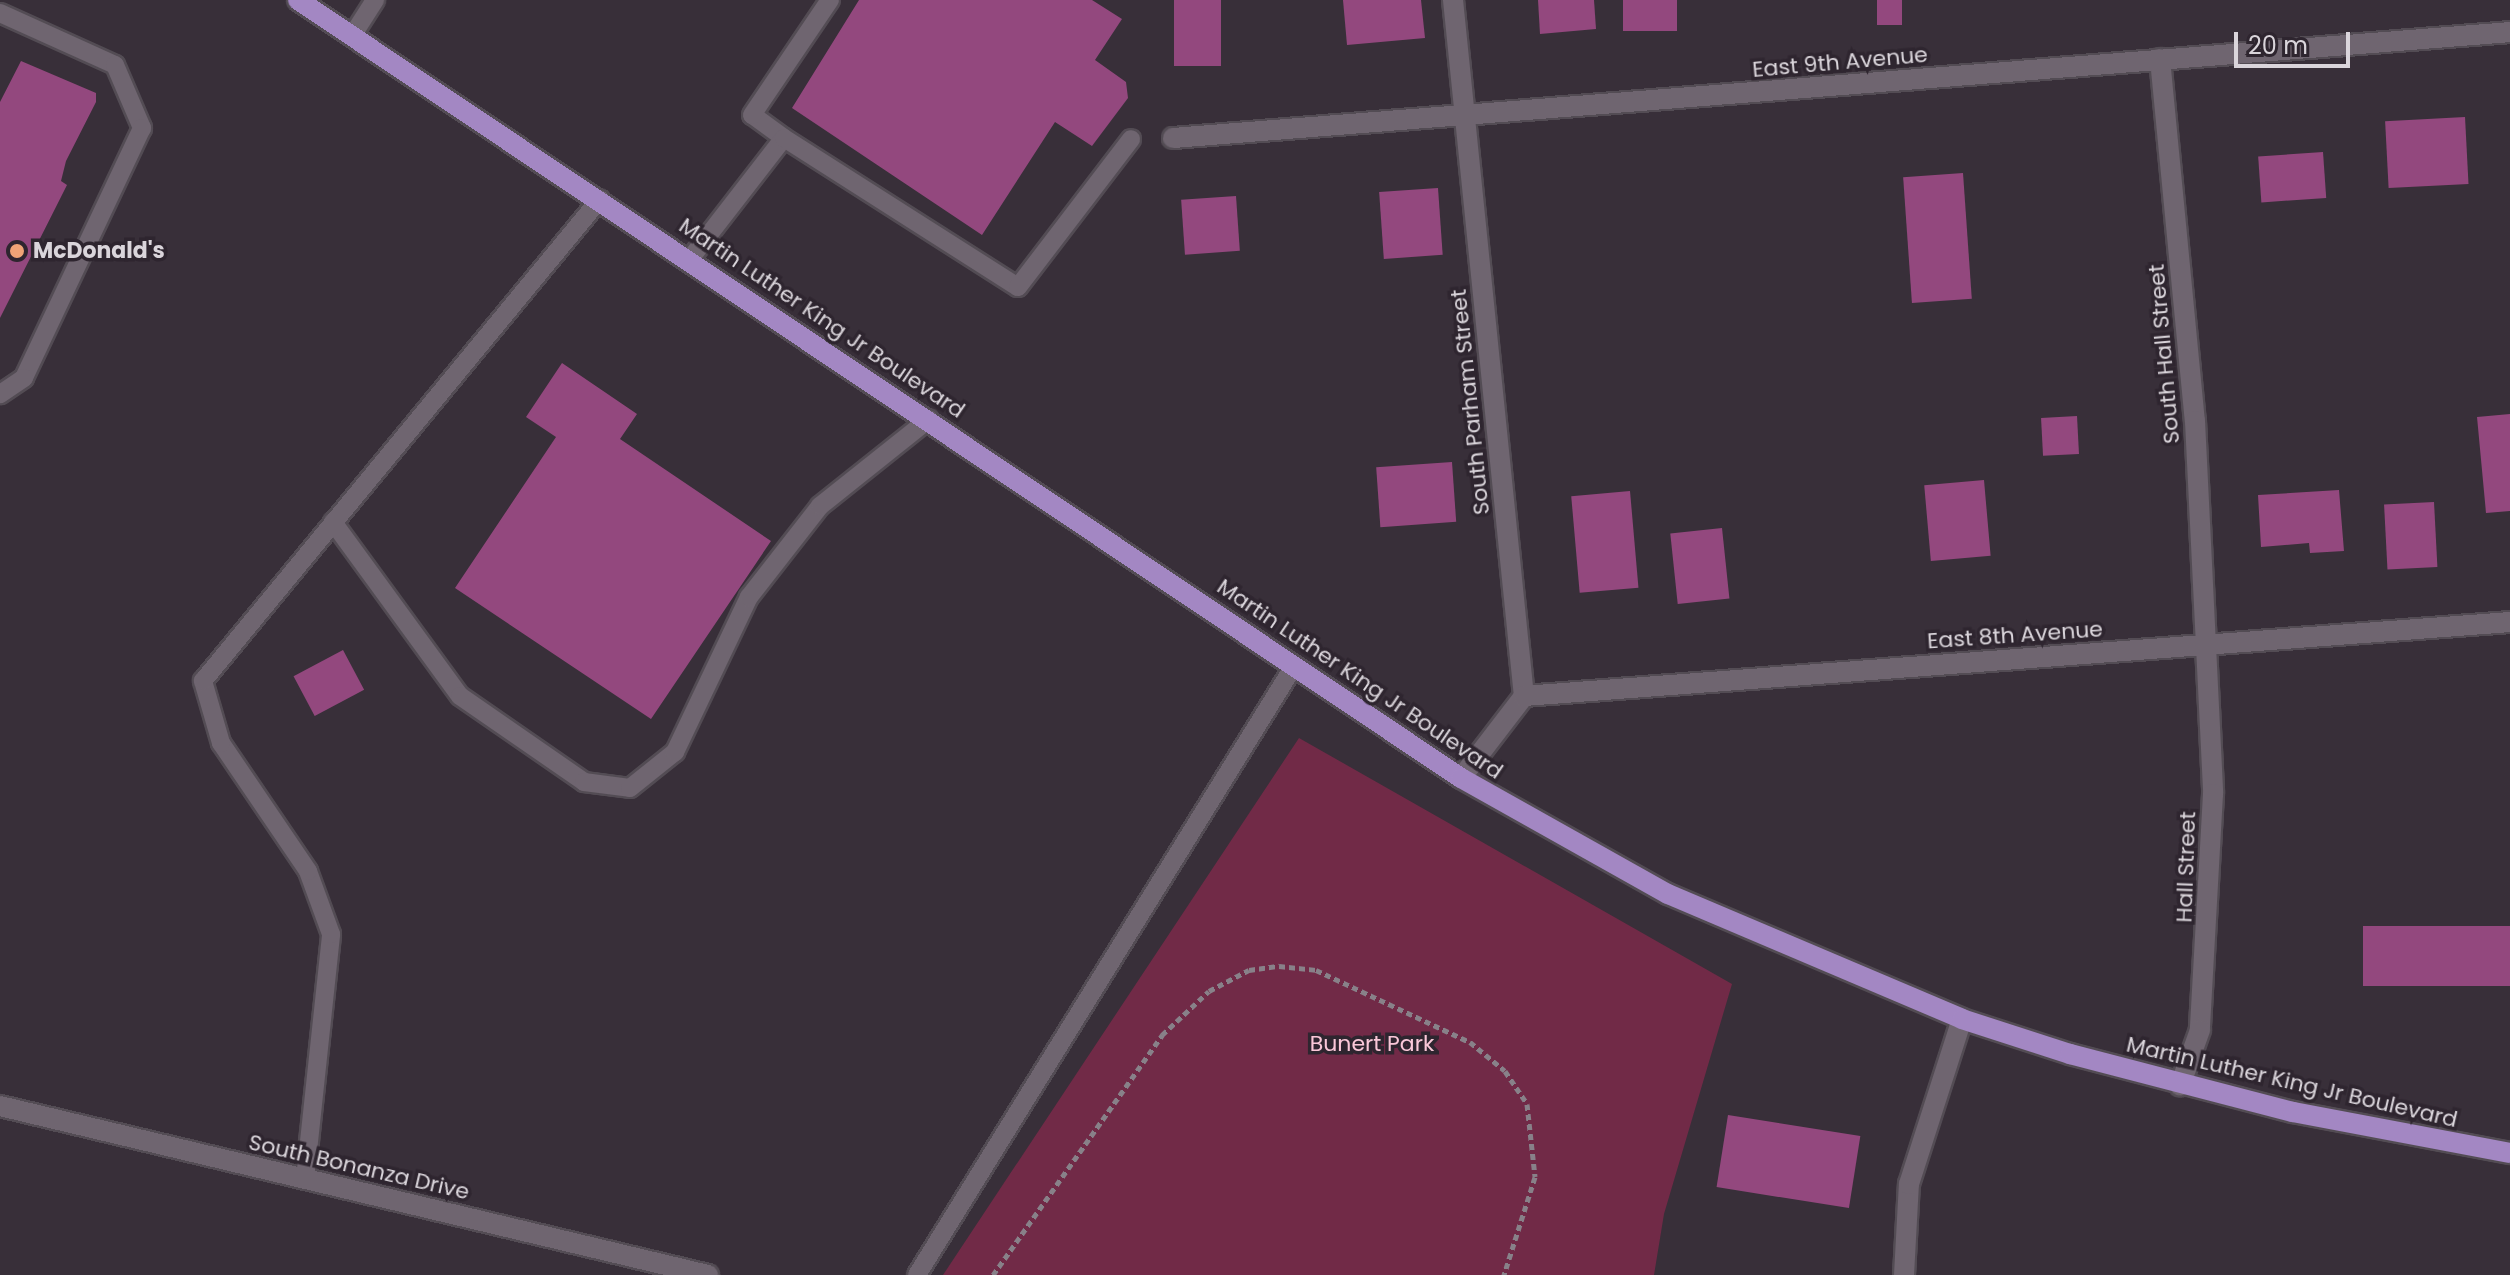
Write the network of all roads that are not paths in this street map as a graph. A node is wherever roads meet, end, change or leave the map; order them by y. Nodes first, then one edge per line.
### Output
1 (298, 0) edge
2 (375, 0) edge
3 (830, 0) edge
4 (1453, 0) edge
5 (0, 13) edge
6 (2510, 32) edge
7 (352, 36) junction
8 (2160, 59) junction
9 (1465, 119) junction
10 (784, 138) junction
11 (1173, 138) dead end
12 (1131, 139) dead end
13 (600, 199) junction
14 (690, 259) junction
15 (0, 394) edge
16 (929, 419) junction
17 (333, 522) junction
18 (2510, 622) edge
19 (2209, 645) junction
20 (1294, 666) junction
21 (1524, 696) junction
22 (1461, 778) junction
23 (1962, 1019) junction
24 (2180, 1086) junction
25 (0, 1106) edge
26 (2510, 1153) edge
27 (305, 1179) junction
28 (708, 1275) edge
29 (917, 1275) edge
30 (1904, 1275) edge

1 - 7 main road, Martin Luther King Jr Boulevard
2 - 7 lane
3 - 10 lane
4 - 9 street, South Parham Street
5 - 15 lane
6 - 8 street, East 9th Avenue
7 - 13 main road, Martin Luther King Jr Boulevard
8 - 9 street, East 9th Avenue
8 - 19 street, South Hall Street
9 - 11 street, East 9th Avenue
9 - 21 street, South Parham Street
10 - 12 lane
10 - 14 lane
13 - 14 main road, Martin Luther King Jr Boulevard
13 - 17 lane
14 - 16 main road, Martin Luther King Jr Boulevard
16 - 17 lane
16 - 20 main road, Martin Luther King Jr Boulevard
17 - 27 lane
18 - 19 street, East 8th Avenue
19 - 21 street, East 8th Avenue
19 - 24 street, Hall Street
20 - 22 main road, Martin Luther King Jr Boulevard
20 - 29 lane
21 - 22 street
22 - 23 main road, Martin Luther King Jr Boulevard
23 - 24 main road, Martin Luther King Jr Boulevard
23 - 30 street
24 - 26 main road, Martin Luther King Jr Boulevard
25 - 27 street, South Bonanza Drive
27 - 28 street, South Bonanza Drive

